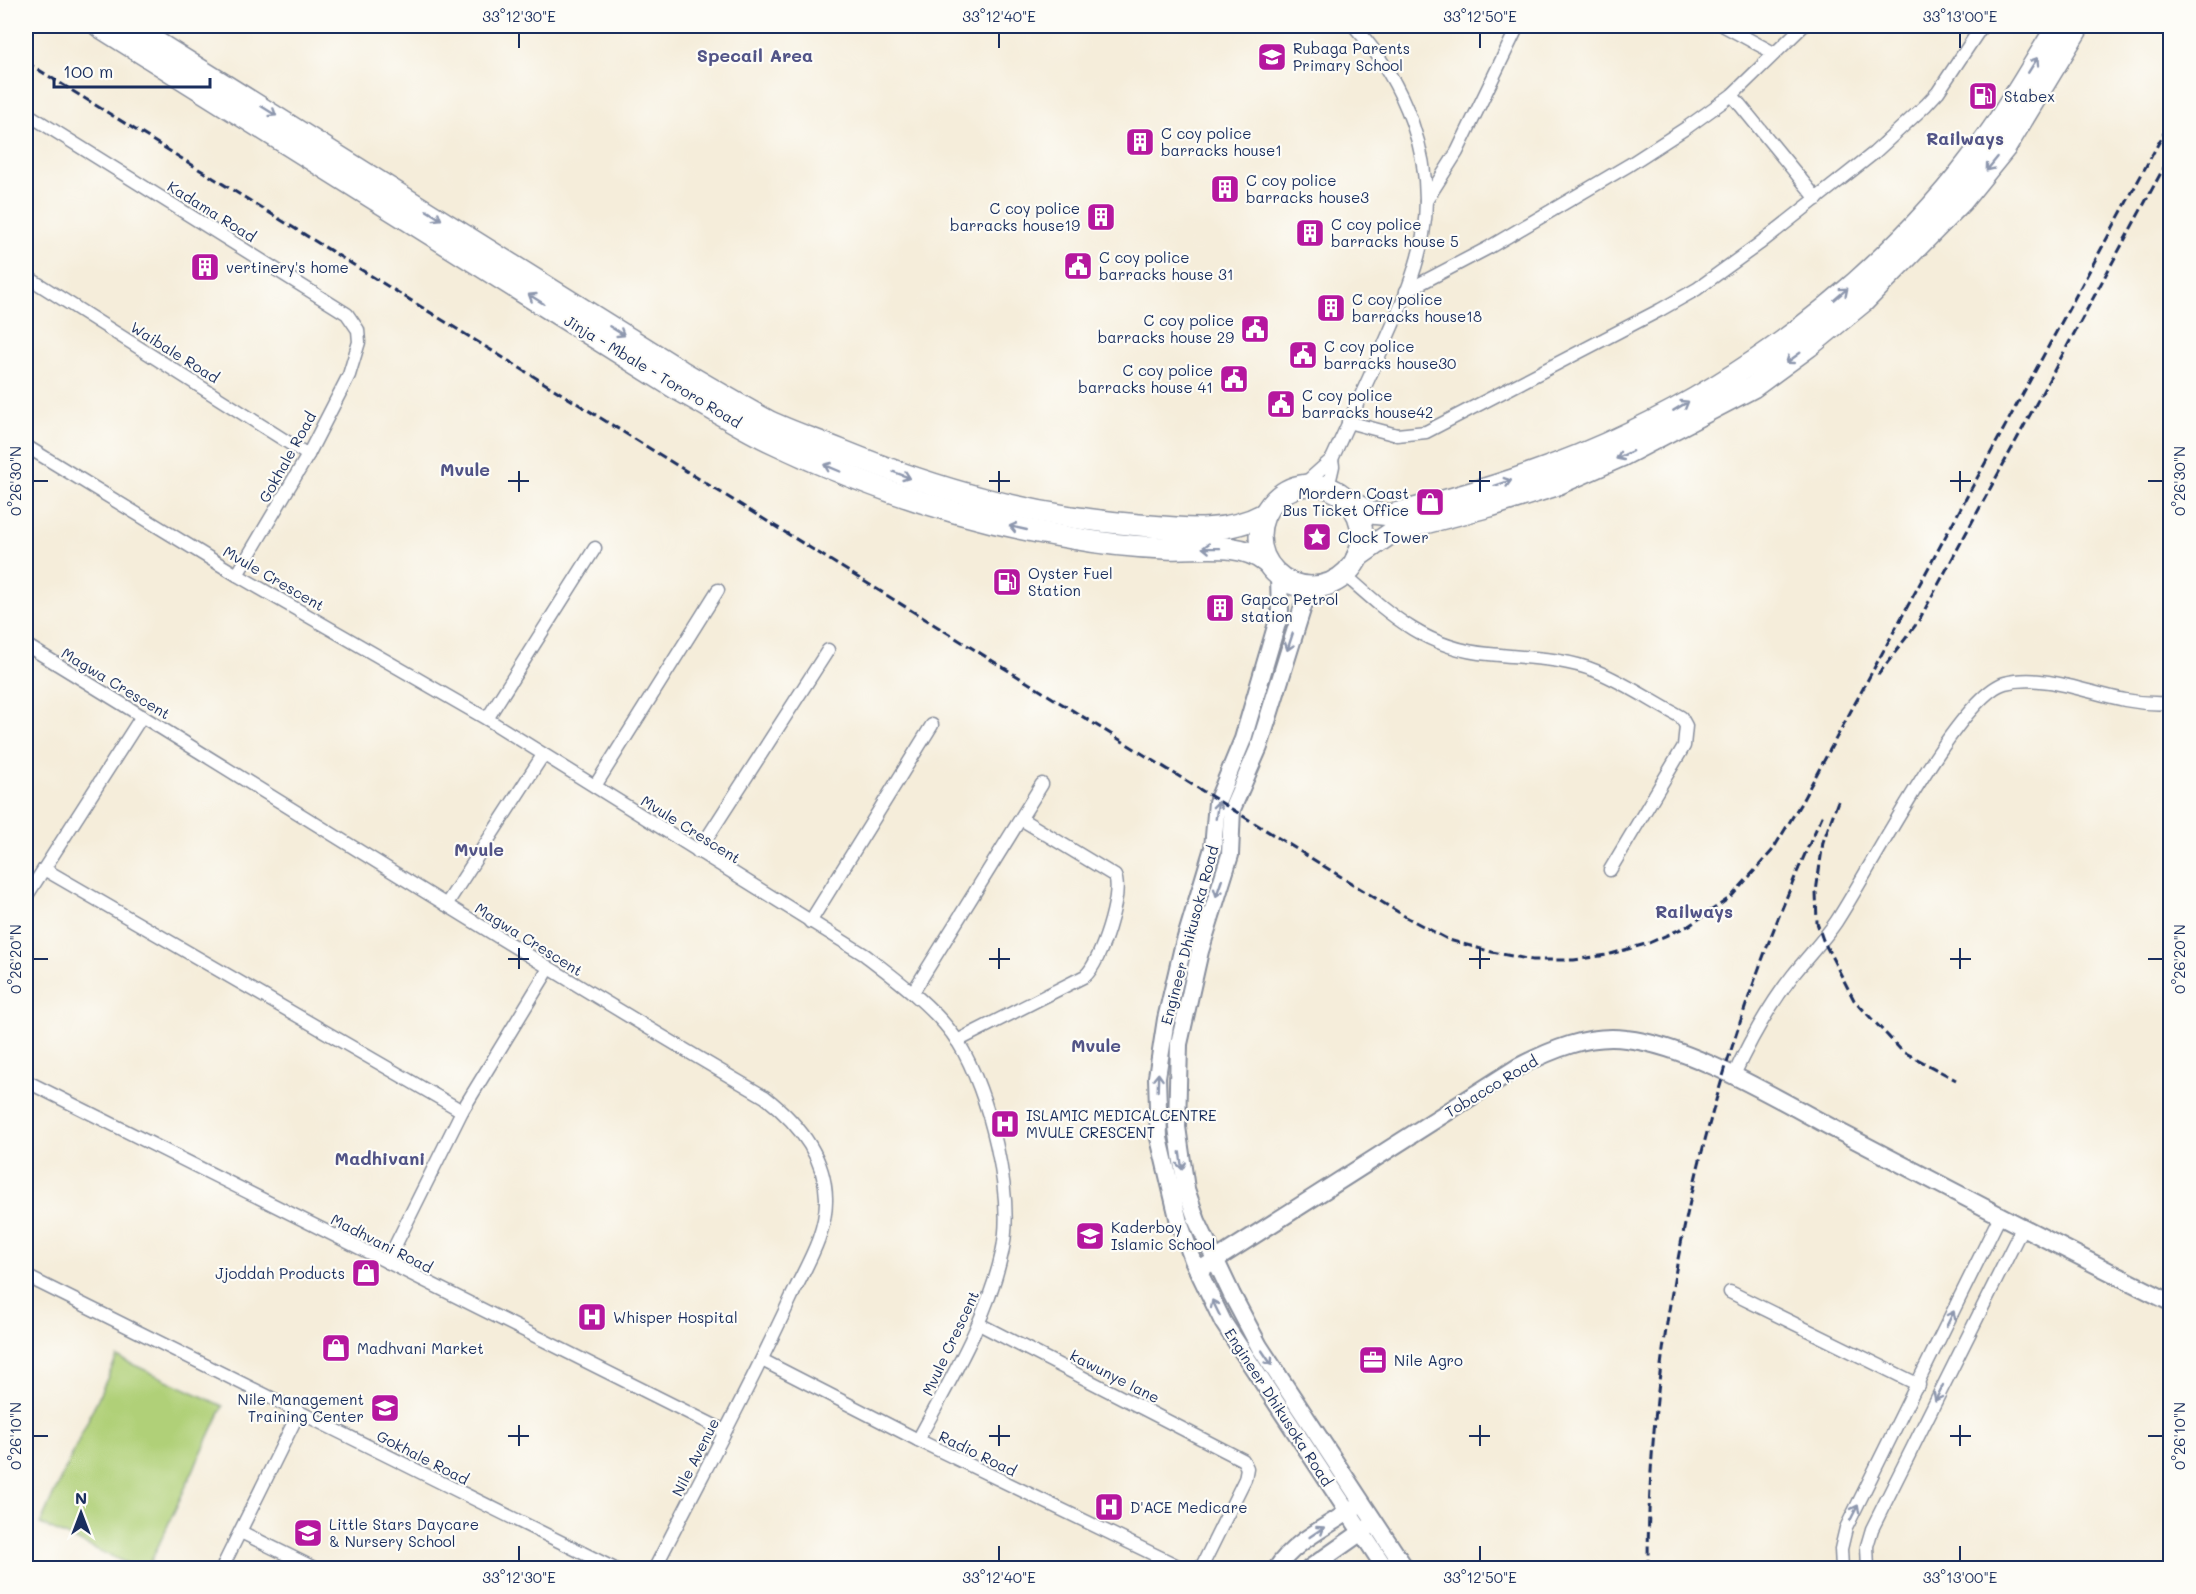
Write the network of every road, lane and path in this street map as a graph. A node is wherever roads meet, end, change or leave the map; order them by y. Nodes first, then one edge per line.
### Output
1 (99, 26) edge
2 (130, 26) edge
3 (1354, 26) edge
4 (1518, 26) edge
5 (1724, 26) edge
6 (1803, 26) edge
7 (1982, 26) edge
8 (2058, 26) edge
9 (2079, 26) edge
10 (1774, 53) junction
11 (1732, 95) junction
12 (26, 112) edge
13 (1817, 199) junction
14 (1426, 201) junction
15 (26, 276) edge
16 (1406, 291) junction
17 (357, 351) joint
18 (1348, 422) junction
19 (26, 446) edge
20 (308, 455) junction
21 (1332, 459) junction
22 (1303, 485) junction
23 (1328, 488) junction
24 (1347, 500) junction
25 (1264, 514) junction
26 (595, 548) dead end
27 (1357, 557) junction
28 (1272, 569) junction
29 (1344, 574) junction
30 (237, 575) junction
31 (1309, 587) junction
32 (718, 591) dead end
33 (26, 645) edge
34 (828, 650) dead end
35 (2170, 703) edge
36 (142, 716) junction
37 (487, 719) junction
38 (932, 725) dead end
39 (543, 755) junction
40 (1042, 784) dead end
41 (595, 786) junction
42 (1021, 819) junction
43 (698, 852) junction
44 (44, 869) junction
45 (1610, 870) dead end
46 (26, 897) edge
47 (446, 905) junction
48 (810, 922) junction
49 (548, 970) junction
50 (913, 992) junction
51 (957, 1041) junction
52 (1733, 1077) junction
53 (26, 1081) edge
54 (462, 1111) junction
55 (2000, 1216) junction
56 (2022, 1228) junction
57 (1215, 1258) junction
58 (387, 1262) junction
59 (1198, 1271) junction
60 (26, 1275) edge
61 (1730, 1292) dead end
62 (2170, 1302) edge
63 (979, 1324) junction
64 (1936, 1348) junction
65 (1955, 1359) junction
66 (762, 1360) junction
67 (1919, 1385) junction
68 (299, 1412) junction
69 (1901, 1419) junction
70 (1922, 1429) junction
71 (725, 1431) junction
72 (918, 1440) junction
73 (1363, 1502) junction
74 (1348, 1512) junction
75 (1375, 1521) junction
76 (241, 1532) junction
77 (1362, 1533) junction
78 (222, 1569) edge
79 (314, 1569) edge
80 (613, 1569) edge
81 (654, 1569) edge
82 (1182, 1569) edge
83 (1201, 1569) edge
84 (1277, 1569) edge
85 (1310, 1569) edge
86 (1385, 1569) edge
87 (1405, 1569) edge
88 (1842, 1569) edge
89 (1868, 1569) edge

28 -> 1 highway, Jinja - Mbale - Tororo Road
2 -> 25 highway, Jinja - Mbale - Tororo Road
3 - 14 street
4 - 14 street
5 - 10 street
6 - 10 street
7 - 13 street
24 -> 8 highway
9 -> 27 highway
10 - 11 street
11 - 13 street
11 - 16 street
12 - 17 street, Kadama Road
13 - 18 street
14 - 16 street
15 - 20 street, Waibale Road
16 - 18 street
17 - 20 street, Gokhale Road
18 - 21 street
19 - 30 street, Mvule Crescent
20 - 30 street, Gokhale Road
21 - 22 street
21 - 23 street
22 - 23 highway
22 - 25 highway
23 - 24 highway
24 - 27 highway
25 - 28 highway
26 - 37 street
27 - 29 highway
28 - 31 highway
59 -> 28 street, Engineer Dhikusoka Road
29 - 31 highway
29 - 45 street
30 - 37 street, Mvule Crescent
31 -> 57 street, Engineer Dhikusoka Road
32 - 41 street
33 - 36 street, Magwa Crescent
34 - 43 street
35 - 52 street
36 - 44 street
36 - 47 street, Magwa Crescent
37 - 39 street, Mvule Crescent
38 - 48 street
39 - 41 street, Mvule Crescent
39 - 47 street
40 - 42 street
41 - 43 street, Mvule Crescent
42 - 50 street
42 - 51 street
43 - 48 street, Mvule Crescent
44 - 46 street
44 - 54 street
47 - 49 street, Magwa Crescent
48 - 50 street, Mvule Crescent
49 - 54 street
49 - 66 street, Magwa Crescent
50 - 51 street, Mvule Crescent
51 - 63 street, Mvule Crescent
52 - 55 street, Tobacco Road
52 - 57 street, Tobacco Road
53 - 58 street, Madhvani Road
54 - 58 street
55 - 56 street, Tobacco Road
64 -> 55 street
56 - 62 street, Tobacco Road
56 - 65 street
57 - 59 street, Tobacco Road
57 -> 73 street, Engineer Dhikusoka Road
58 - 71 street, Madhvani Road
74 -> 59 street, Engineer Dhikusoka Road
60 - 68 street, Gokhale Road
61 - 67 street
63 - 72 street, Mvule Crescent
63 - 83 street, kawunye lane
64 - 65 street
64 - 67 street
65 -> 70 street
66 - 71 street, Nile Avenue
66 - 72 street, Radio Road
67 - 69 street
68 - 76 street
68 - 80 street, Gokhale Road
69 - 70 street
88 -> 69 street
70 - 89 street
71 - 81 street, Nile Avenue
72 - 82 street, Radio Road
73 - 74 street
73 - 75 street, Engineer Dhikusoka Road
74 - 77 street, Engineer Dhikusoka Road
84 -> 74 street
75 - 77 street
75 - 87 street, Engineer Dhikusoka Road
76 - 78 street
76 - 79 street
77 - 85 street
77 - 86 street, Engineer Dhikusoka Road

